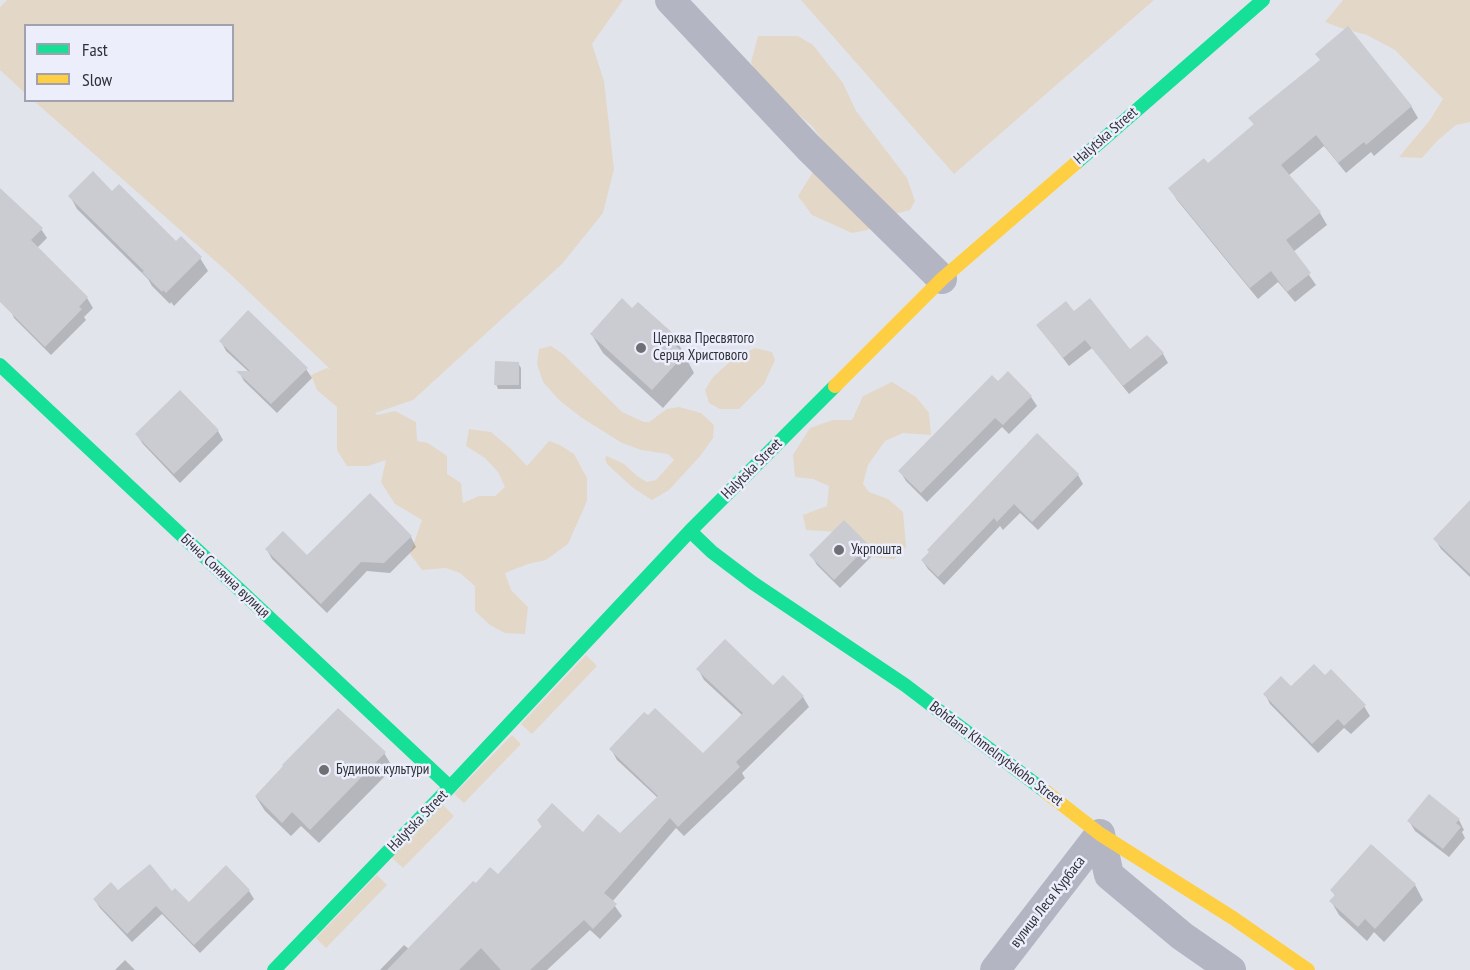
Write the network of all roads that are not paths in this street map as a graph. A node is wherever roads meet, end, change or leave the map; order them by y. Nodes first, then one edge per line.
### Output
1 (670, 0) edge
2 (1263, 0) edge
3 (942, 279) junction
4 (0, 364) edge
5 (690, 531) junction
6 (450, 787) junction
7 (1100, 834) junction
8 (274, 970) edge
9 (995, 970) edge
10 (1231, 970) edge
11 (1308, 970) edge

1 - 3 street
2 - 3 street, Halytska Street
3 - 5 street, Halytska Street
4 - 6 street, Бічна Сонячна вулиця
5 - 6 street, Halytska Street
5 - 7 street, Bohdana Khmelnytskoho Street
6 - 8 street, Halytska Street
7 - 9 street, вулиця Леся Курбаса
7 - 10 street
7 - 11 street, Bohdana Khmelnytskoho Street

